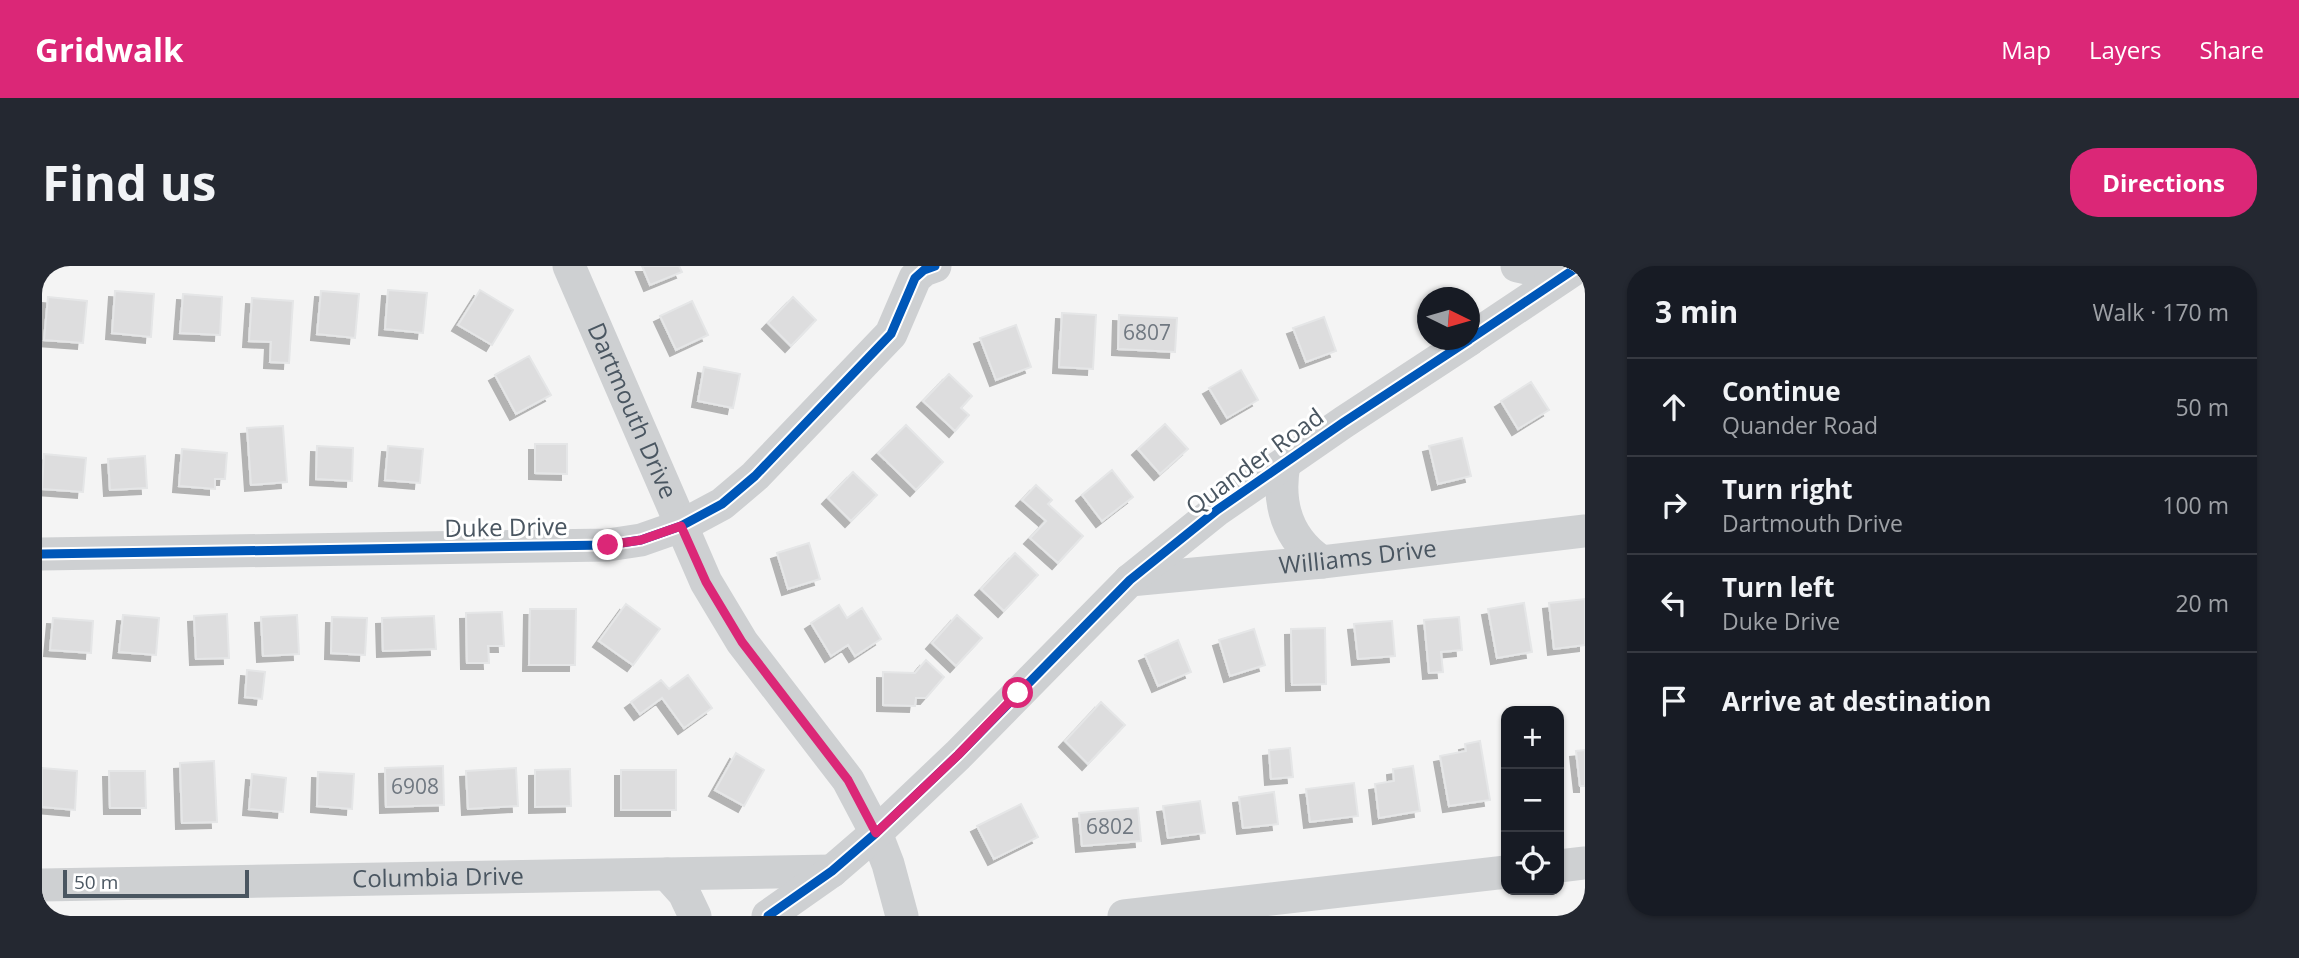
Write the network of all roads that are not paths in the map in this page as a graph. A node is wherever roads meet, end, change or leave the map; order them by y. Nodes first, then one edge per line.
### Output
1 (569, 266) edge
2 (935, 266) edge
3 (1517, 266) edge
4 (1571, 271) edge
5 (1480, 332) edge
6 (1453, 350) edge
7 (1284, 464) junction
8 (681, 526) junction
9 (1585, 531) edge
10 (42, 554) edge
11 (1322, 562) junction
12 (1130, 580) junction
13 (876, 833) junction
14 (1585, 863) edge
15 (1564, 865) edge
16 (832, 871) junction
17 (1501, 873) edge
18 (667, 874) junction
19 (42, 885) edge
20 (1231, 910) edge
21 (695, 916) edge
22 (768, 916) edge
23 (902, 916) edge
24 (1124, 916) edge

1 - 8 street, Dartmouth Drive
2 - 8 street, Duke Drive
3 - 4 street
4 - 5 street, Quander Road
6 - 7 street, Quander Road
7 - 11 street
7 - 12 street, Quander Road
8 - 10 street, Duke Drive
8 - 13 street, Dartmouth Drive
9 - 11 street, Williams Drive
11 - 12 street, Williams Drive
12 - 13 street, Quander Road
13 - 16 street, Quander Road
13 - 23 street, Dartmouth Drive
14 - 15 street
16 - 18 street, Columbia Drive
16 - 22 street, Quander Road
17 - 20 street
18 - 19 street, Columbia Drive
18 - 21 street
20 - 24 street

